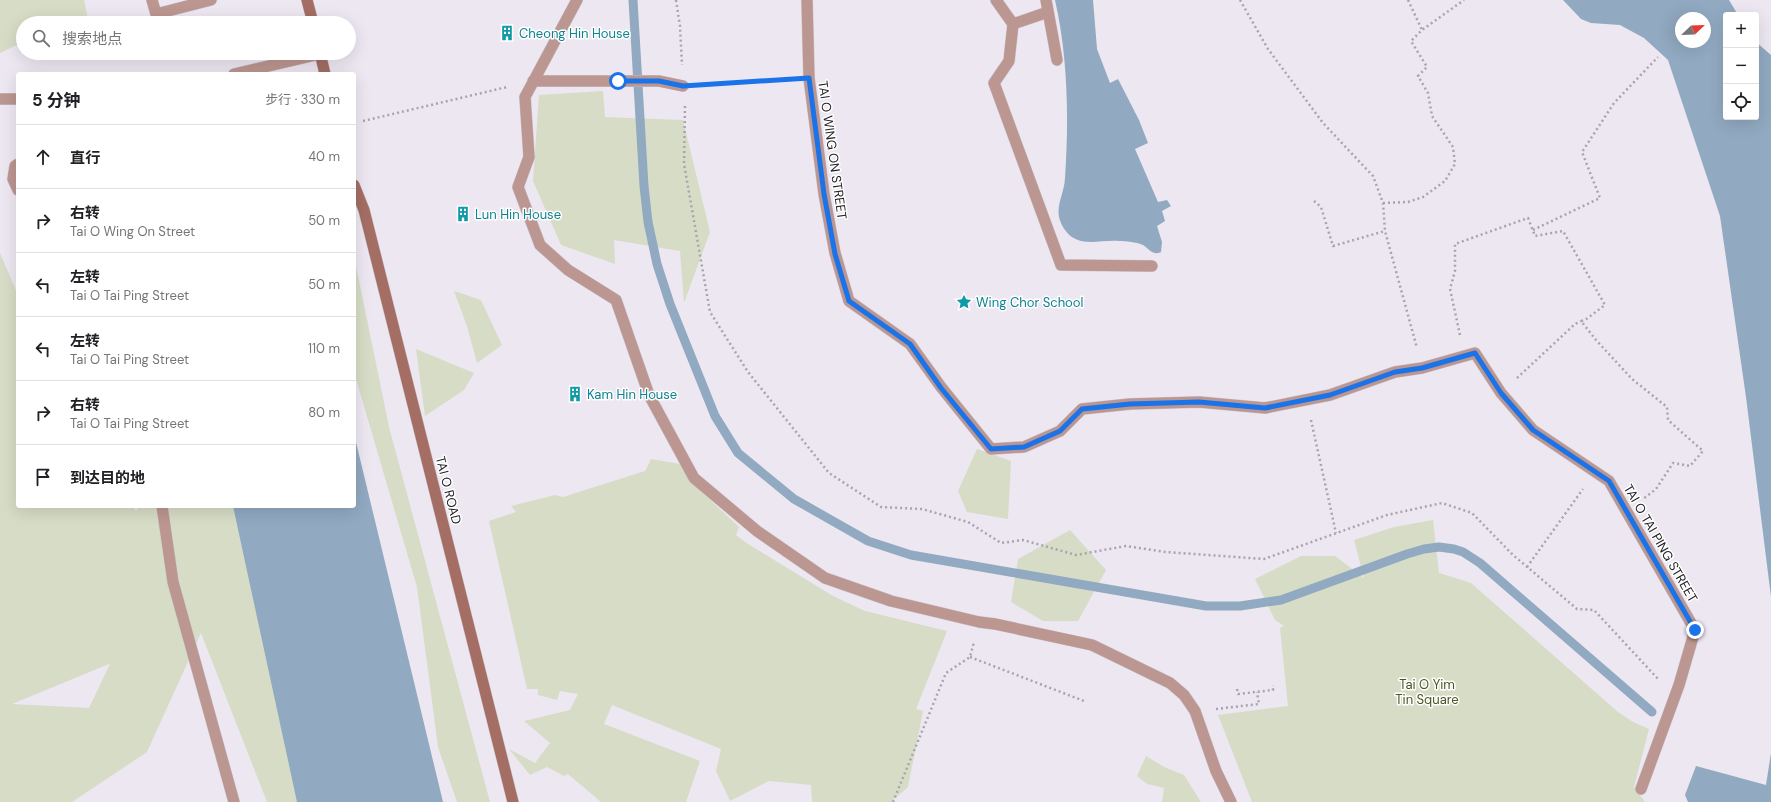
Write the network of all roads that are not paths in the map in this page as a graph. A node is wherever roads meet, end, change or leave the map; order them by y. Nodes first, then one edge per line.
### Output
1 (152, 0) edge
2 (211, 0) edge
3 (307, 0) edge
4 (577, 0) edge
5 (807, 0) edge
6 (996, 0) edge
7 (1046, 0) edge
8 (1048, 12) junction
9 (311, 16) edge
10 (1013, 24) junction
11 (291, 60) edge
12 (322, 60) edge
13 (1057, 60) dead end
14 (242, 72) edge
15 (325, 72) edge
16 (533, 81) junction
17 (683, 86) road end
18 (0, 99) edge
19 (16, 100) edge
20 (16, 165) edge
21 (16, 186) edge
22 (356, 190) edge
23 (1152, 266) dead end
24 (1475, 353) joint
25 (162, 508) edge
26 (1641, 789) dead end
27 (234, 802) edge
28 (513, 802) edge
29 (1230, 802) edge

1 - 2 street
3 - 9 main road
4 - 16 street
5 - 24 street, TAI O WING ON STREET
6 - 10 street
7 - 8 street
8 - 10 street
8 - 13 street
10 - 23 street
11 - 14 street
12 - 15 main road
16 - 17 street
16 - 29 street
18 - 19 street
20 - 21 street
22 - 28 main road, TAI O ROAD
24 - 26 street, TAI O TAI PING STREET
25 - 27 street

